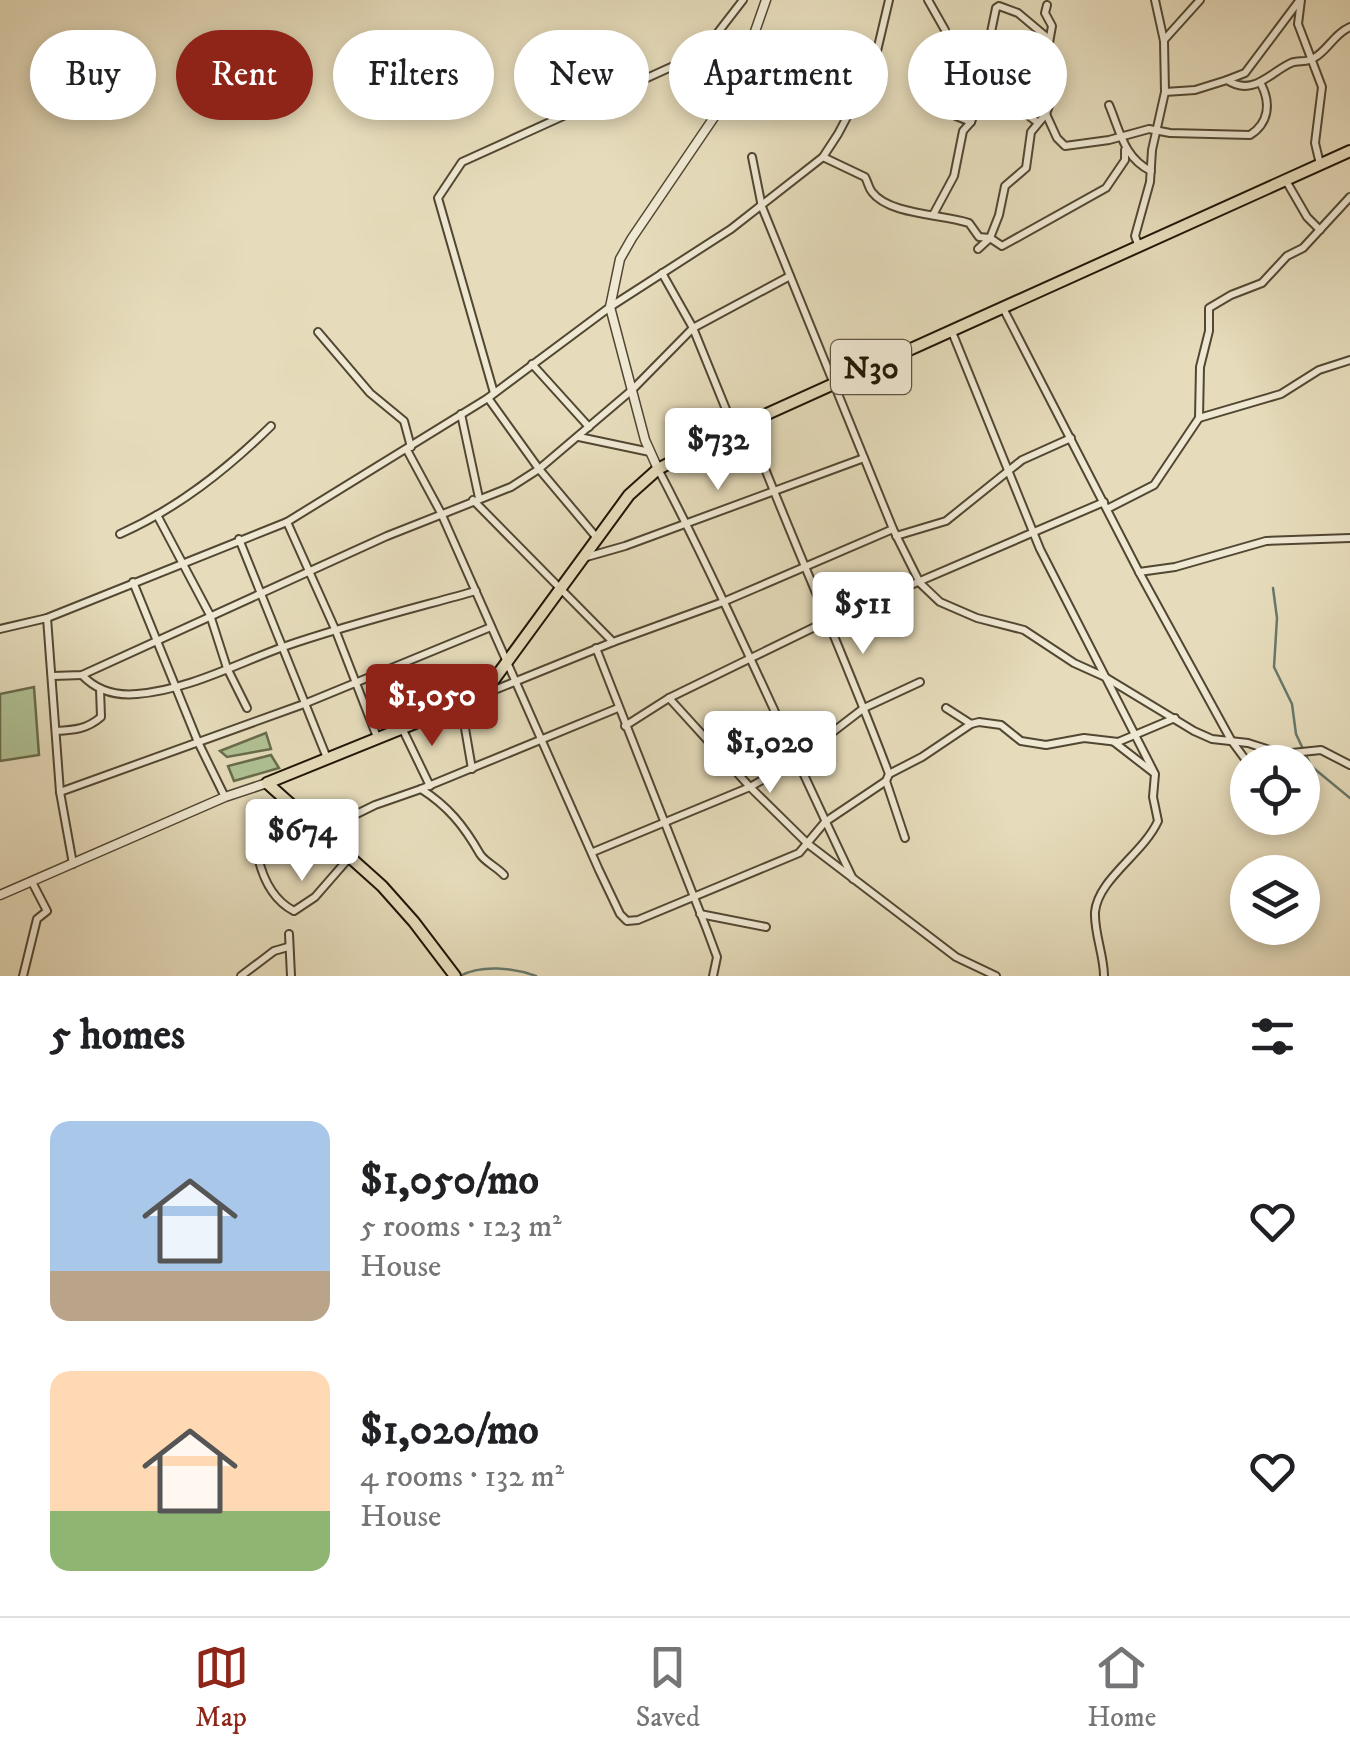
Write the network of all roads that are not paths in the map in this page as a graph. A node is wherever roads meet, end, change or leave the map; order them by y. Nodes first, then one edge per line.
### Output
1 (743, 0) edge
2 (766, 0) edge
3 (889, 0) edge
4 (928, 0) edge
5 (1155, 0) edge
6 (1200, 0) edge
7 (1300, 0) edge
8 (1047, 4) dead end
9 (1350, 27) edge
10 (946, 30) edge
11 (991, 30) edge
12 (1039, 30) edge
13 (1051, 30) edge
14 (1164, 40) junction
15 (1314, 60) junction
16 (1227, 80) junction
17 (1261, 84) junction
18 (1165, 92) junction
19 (1110, 105) dead end
20 (966, 120) edge
21 (1035, 120) edge
22 (1049, 120) edge
23 (971, 122) joint
24 (1038, 122) joint
25 (1157, 129) junction
26 (1121, 136) junction
27 (1125, 150) junction
28 (1350, 151) edge
29 (752, 157) dead end
30 (822, 157) junction
31 (1320, 164) junction
32 (1151, 171) junction
33 (1285, 178) junction
34 (1350, 197) edge
35 (762, 208) junction
36 (933, 216) junction
37 (1320, 230) junction
38 (990, 238) junction
39 (1139, 247) junction
40 (978, 249) dead end
41 (662, 273) junction
42 (790, 276) junction
43 (610, 307) junction
44 (1003, 308) junction
45 (693, 328) junction
46 (952, 330) junction
47 (318, 332) dead end
48 (1350, 360) edge
49 (532, 364) junction
50 (836, 384) junction
51 (632, 390) junction
52 (491, 395) junction
53 (461, 414) junction
54 (1199, 418) junction
55 (747, 423) junction
56 (272, 426) dead end
57 (589, 427) junction
58 (734, 429) junction
59 (578, 436) junction
60 (1070, 438) junction
61 (409, 449) junction
62 (650, 452) junction
63 (864, 458) junction
64 (658, 468) junction
65 (539, 469) junction
66 (1008, 470) junction
67 (773, 492) junction
68 (476, 499) junction
69 (1106, 506) junction
70 (441, 513) junction
71 (158, 515) junction
72 (287, 522) junction
73 (687, 524) junction
74 (1034, 530) junction
75 (894, 533) junction
76 (120, 534) dead end
77 (240, 538) junction
78 (597, 538) junction
79 (1350, 538) edge
80 (582, 558) junction
81 (185, 562) junction
82 (803, 566) junction
83 (1139, 572) junction
84 (308, 574) junction
85 (134, 582) junction
86 (920, 583) junction
87 (560, 589) junction
88 (476, 592) junction
89 (260, 594) junction
90 (723, 602) junction
91 (210, 615) junction
92 (47, 618) junction
93 (827, 621) junction
94 (490, 627) junction
95 (0, 628) edge
96 (335, 629) junction
97 (158, 640) junction
98 (612, 642) junction
99 (284, 647) junction
100 (596, 648) junction
101 (752, 656) junction
102 (508, 664) junction
103 (227, 668) junction
104 (53, 676) junction
105 (82, 676) junction
106 (1106, 677) junction
107 (514, 681) junction
108 (353, 682) junction
109 (920, 682) dead end
110 (176, 688) junction
111 (100, 690) junction
112 (482, 696) junction
113 (669, 698) junction
114 (304, 704) junction
115 (462, 705) junction
116 (246, 708) dead end
117 (618, 708) junction
118 (864, 708) junction
119 (946, 708) dead end
120 (1175, 718) junction
121 (971, 724) junction
122 (625, 726) junction
123 (402, 728) junction
124 (56, 732) junction
125 (1134, 734) junction
126 (377, 738) junction
127 (541, 740) junction
128 (1232, 740) junction
129 (198, 742) junction
130 (1114, 742) junction
131 (1235, 745) edge
132 (327, 758) junction
133 (796, 760) junction
134 (1350, 765) edge
135 (472, 769) junction
136 (1155, 774) junction
137 (887, 778) junction
138 (267, 783) junction
139 (430, 786) junction
140 (750, 786) junction
141 (420, 790) junction
142 (60, 792) junction
143 (225, 797) junction
144 (825, 822) junction
145 (664, 824) junction
146 (320, 832) junction
147 (905, 838) dead end
148 (808, 844) junction
149 (593, 852) junction
150 (258, 857) dead end
151 (350, 857) junction
152 (73, 864) junction
153 (504, 875) dead end
154 (853, 878) junction
155 (32, 882) junction
156 (0, 895) edge
157 (693, 897) junction
158 (700, 914) junction
159 (766, 927) dead end
160 (289, 934) dead end
161 (288, 946) junction
162 (23, 976) edge
163 (241, 976) edge
164 (291, 976) edge
165 (455, 976) edge
166 (713, 976) edge
167 (996, 976) edge
168 (1104, 976) edge

1 - 52 street
2 - 43 street
3 - 30 street
4 - 10 street
5 - 14 street
6 - 14 street
7 - 15 street
7 - 16 street
8 - 13 street
9 - 15 street
11 - 12 street
14 - 18 street
15 - 17 street
15 - 31 street
16 - 17 street
16 - 18 street
17 - 25 street
18 - 25 street
19 - 26 street
20 - 23 street
21 - 24 street
22 - 26 street
23 - 36 street
24 - 38 street
25 - 26 street
25 - 32 street
26 - 27 street
27 - 32 street
27 - 38 street
28 - 31 main road, N30
29 - 35 street
30 - 35 street
30 - 36 street
31 - 33 main road, N30
32 - 39 street
33 - 37 street
33 - 39 main road, N30
34 - 37 street
35 - 41 street
35 - 42 street
36 - 38 street
37 - 54 street
38 - 40 street
39 - 44 main road, N30
41 - 43 street
41 - 45 street
42 - 45 street
42 - 50 street
43 - 49 street
43 - 51 street
44 - 46 main road, N30
44 - 60 street
45 - 51 street
45 - 58 street
46 - 50 main road, N30
46 - 66 street
47 - 61 street
48 - 54 street
49 - 52 street
49 - 57 street
50 - 55 main road, N30
50 - 63 street
51 - 57 street
51 - 62 street
52 - 53 street
52 - 65 street
53 - 61 street
53 - 68 street
54 - 69 street
55 - 58 main road, N30
55 - 67 street
56 - 71 street
57 - 59 street
58 - 64 main road, N30
59 - 62 street
59 - 65 street
60 - 66 street
60 - 69 street
61 - 70 street
61 - 72 street
62 - 64 street
63 - 67 street
63 - 75 street
64 - 73 street
64 - 78 main road, N30
65 - 68 street
65 - 78 street
66 - 74 street
66 - 75 street
67 - 73 street
67 - 82 street
68 - 70 street
68 - 87 street
69 - 74 street
69 - 83 street
70 - 84 street
70 - 88 street
71 - 76 street
71 - 81 street
72 - 77 street
72 - 84 street
73 - 80 street
73 - 90 street
74 - 86 street
74 - 106 street
75 - 82 street
75 - 86 street
77 - 81 street
77 - 89 street
78 - 80 main road, N30
79 - 83 street
80 - 87 main road, N30
81 - 85 street
81 - 91 street
82 - 90 street
82 - 93 street
83 - 128 street
84 - 89 street
84 - 96 street
85 - 92 street
85 - 97 street
86 - 93 street
86 - 106 street
87 - 98 street
87 - 102 main road, N30
88 - 94 street
88 - 96 street
89 - 91 street
89 - 99 street
90 - 98 street
90 - 101 street
91 - 97 street
91 - 103 street
92 - 95 street
92 - 104 street
93 - 101 street
93 - 118 street
94 - 102 street
94 - 108 street
96 - 99 street
96 - 108 street
97 - 105 street
97 - 110 street
98 - 100 street
99 - 103 street
99 - 114 street
100 - 107 street
100 - 117 street
101 - 113 street
101 - 133 street
102 - 107 street
102 - 112 main road, N30
103 - 110 street
103 - 116 street
104 - 105 street
104 - 124 street
105 - 111 street
106 - 120 street
106 - 125 street
107 - 112 street
107 - 127 street
108 - 114 street
108 - 126 street
109 - 118 street
110 - 111 street
110 - 129 street
111 - 124 street
112 - 115 main road, N30
113 - 122 street
113 - 140 street
114 - 129 street
114 - 132 street
115 - 123 main road, N30
115 - 135 street
117 - 122 street
117 - 127 street
118 - 133 street
118 - 137 street
119 - 121 street
120 - 125 street
120 - 128 street
121 - 130 street
121 - 137 street
122 - 145 street
123 - 126 main road, N30
123 - 139 street
124 - 142 street
125 - 130 street
125 - 136 street
126 - 132 main road, N30
127 - 135 street
127 - 149 street
128 - 131 street
128 - 134 street
129 - 142 street
129 - 143 street
130 - 136 street
132 - 138 main road, N30
133 - 140 street
133 - 144 street
135 - 139 street
136 - 168 street
137 - 144 street
137 - 147 street
138 - 143 street
138 - 146 main road
139 - 141 street
140 - 145 street
140 - 148 street
141 - 146 street
141 - 153 street
142 - 152 street
143 - 152 street
144 - 148 street
144 - 154 street
145 - 149 street
145 - 157 street
146 - 151 main road
148 - 154 street
148 - 157 street
149 - 157 street
150 - 151 street
151 - 165 main road
152 - 155 street
154 - 167 street
155 - 156 street
155 - 162 street
157 - 158 street
158 - 159 street
158 - 166 street
160 - 161 street
161 - 163 street
161 - 164 street

